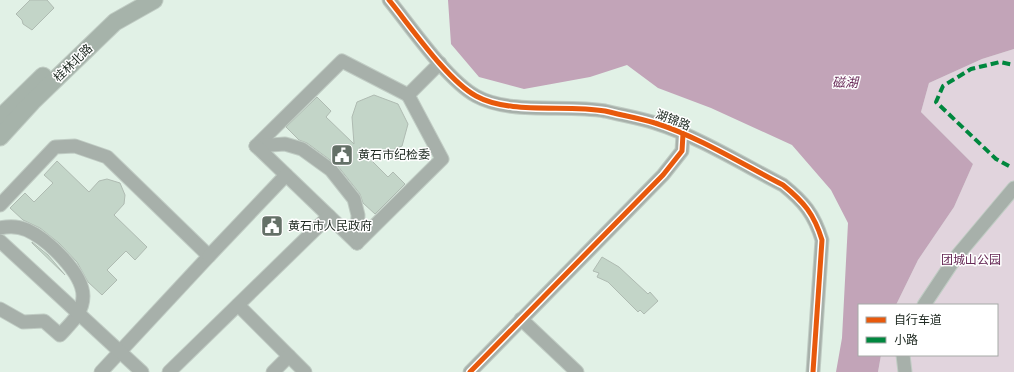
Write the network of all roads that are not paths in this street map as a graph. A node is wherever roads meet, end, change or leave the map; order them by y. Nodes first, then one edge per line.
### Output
1 (130, 0) edge
2 (154, 0) edge
3 (389, 0) edge
4 (440, 63) junction
5 (408, 95) junction
6 (0, 118) edge
7 (684, 134) junction
8 (0, 137) edge
9 (256, 146) junction
10 (286, 175) junction
11 (1014, 188) edge
12 (0, 205) edge
13 (330, 216) junction
14 (0, 228) edge
15 (0, 240) edge
16 (357, 243) junction
17 (209, 256) junction
18 (925, 304) edge
19 (238, 305) junction
20 (0, 309) edge
21 (80, 313) junction
22 (521, 319) junction
23 (121, 351) junction
24 (289, 356) junction
25 (903, 356) edge
26 (101, 372) edge
27 (142, 372) edge
28 (169, 372) edge
29 (273, 372) edge
30 (305, 372) edge
31 (470, 372) edge
32 (577, 372) edge
33 (813, 372) edge
34 (905, 372) edge

1 - 6 main road, 桂林北路
2 - 8 main road, 桂林北路
3 - 4 street, 湖锦路
4 - 5 street
4 - 7 street, 湖锦路
5 - 9 street
5 - 16 street
7 - 22 street
7 - 33 street, 湖锦路
9 - 10 street
9 - 16 street
10 - 13 street
10 - 17 street
11 - 18 street
12 - 17 street
13 - 16 street
13 - 19 street
14 - 21 street
15 - 21 street
17 - 23 street
19 - 24 street
19 - 28 street
20 - 21 street
21 - 23 street
22 - 31 street
22 - 32 street
23 - 26 street
23 - 27 street
24 - 29 street
24 - 30 street
25 - 34 street

